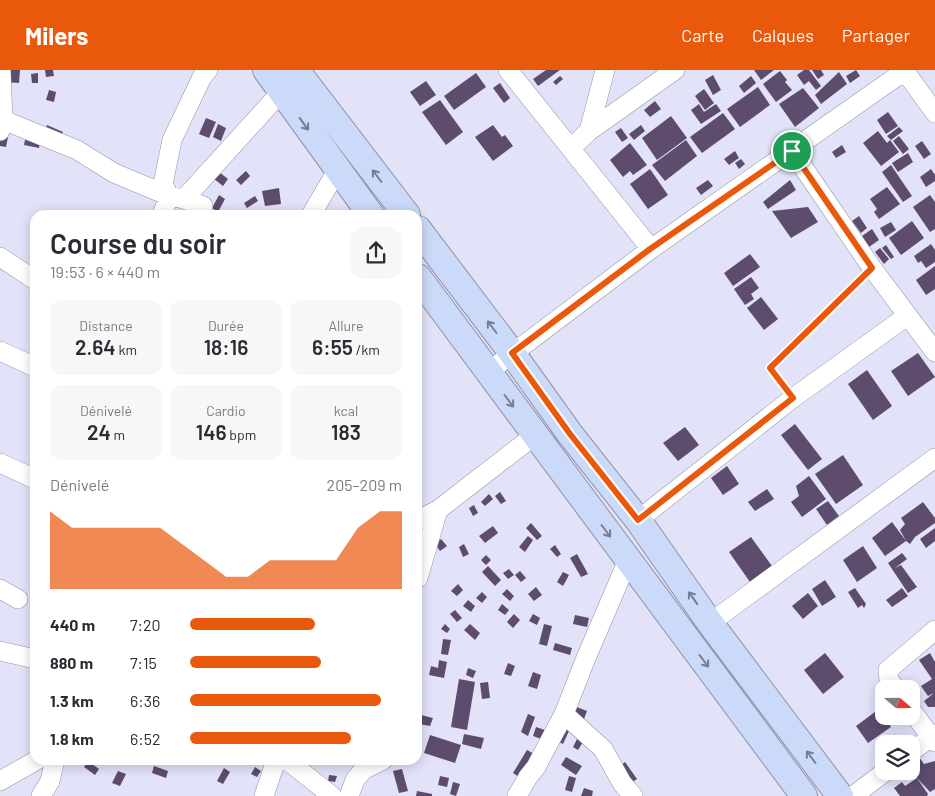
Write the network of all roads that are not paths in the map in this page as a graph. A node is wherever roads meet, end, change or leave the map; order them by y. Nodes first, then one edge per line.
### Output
1 (2, 70) edge
2 (208, 70) edge
3 (266, 70) edge
4 (297, 70) edge
5 (508, 70) edge
6 (605, 70) edge
7 (675, 70) edge
8 (905, 70) edge
9 (281, 92) junction
10 (935, 113) edge
11 (1, 126) edge
12 (589, 130) junction
13 (571, 148) junction
14 (792, 151) junction
15 (338, 169) junction
16 (177, 197) junction
17 (203, 206) dead end
18 (166, 210) edge
19 (314, 210) edge
20 (367, 210) edge
21 (403, 210) edge
22 (422, 234) edge
23 (650, 249) junction
24 (0, 257) edge
25 (30, 277) edge
26 (422, 282) edge
27 (907, 316) junction
28 (0, 351) edge
29 (935, 352) edge
30 (512, 353) junction
31 (30, 364) edge
32 (488, 372) junction
33 (535, 435) junction
34 (935, 458) edge
35 (0, 463) edge
36 (30, 477) edge
37 (424, 514) edge
38 (638, 520) junction
39 (422, 535) edge
40 (628, 560) junction
41 (0, 589) edge
42 (18, 599) dead end
43 (710, 622) junction
44 (935, 630) edge
45 (0, 651) edge
46 (30, 658) edge
47 (889, 680) edge
48 (564, 714) junction
49 (920, 721) edge
50 (934, 738) edge
51 (920, 747) edge
52 (30, 764) edge
53 (54, 765) edge
54 (274, 765) edge
55 (293, 765) edge
56 (372, 765) edge
57 (875, 779) edge
58 (0, 781) edge
59 (41, 796) edge
60 (264, 796) edge
61 (332, 796) edge
62 (349, 796) edge
63 (518, 796) edge
64 (633, 796) edge
65 (804, 796) edge
66 (840, 796) edge
67 (853, 796) edge

1 - 11 street
2 - 16 street
3 - 9 main road
21 -> 4 main road
5 - 13 street
6 - 12 street
7 - 12 street
8 - 10 street
8 - 14 street
9 -> 15 main road
9 - 16 street
11 - 16 street
12 - 13 street
13 - 23 street
14 - 23 street
14 - 27 street
15 - 19 street
15 - 20 main road
16 - 17 street
16 - 18 street
30 -> 22 main road
23 - 30 street
24 - 25 street
26 - 32 main road
27 - 29 street
27 - 38 street
28 - 31 street
30 - 32 street
30 - 38 main road
32 -> 33 main road
33 - 37 street
33 -> 40 main road
34 - 43 street
35 - 36 street
37 - 39 street
43 -> 38 main road
40 - 48 street
40 -> 65 main road
41 - 42 street
66 -> 43 main road
44 - 47 street
45 - 46 street
48 - 63 street
48 - 64 street
49 - 50 street
50 - 51 street
52 - 58 street
53 - 59 street
54 - 60 street
55 - 61 street
56 - 62 street
57 - 67 street

